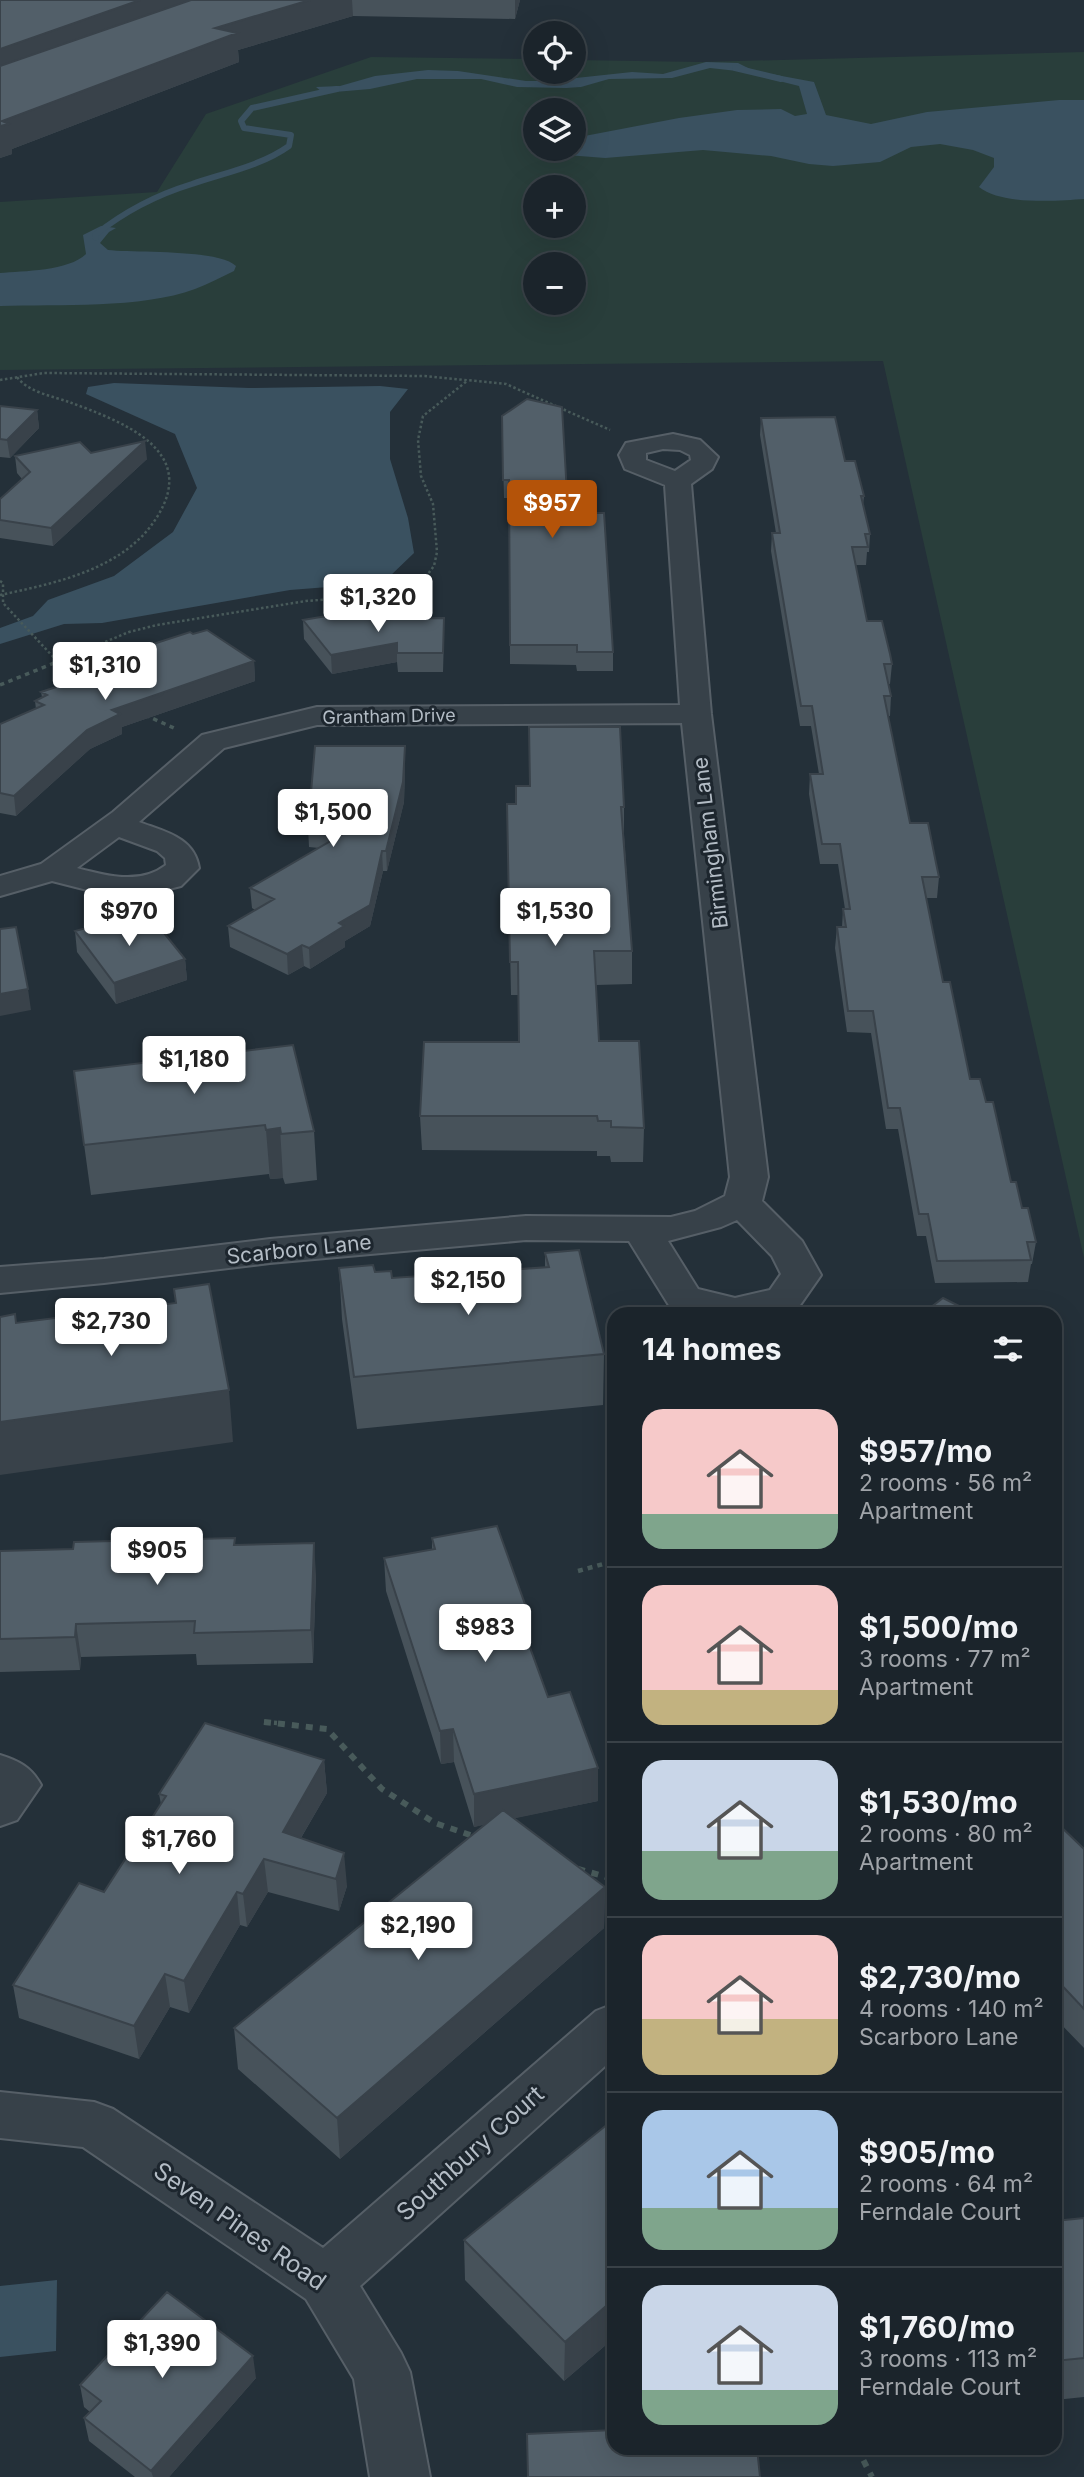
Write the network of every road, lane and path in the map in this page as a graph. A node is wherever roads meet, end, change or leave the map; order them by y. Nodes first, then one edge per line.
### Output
1 (18, 377) junction
2 (0, 380) edge
3 (467, 381) junction
4 (611, 430) dead end
5 (678, 481) dead end
6 (0, 580) edge
7 (1, 595) edge
8 (56, 662) junction
9 (0, 685) edge
10 (91, 687) edge
11 (134, 710) edge
12 (696, 714) junction
13 (213, 741) junction
14 (116, 825) junction
15 (52, 871) junction
16 (0, 886) edge
17 (742, 1203) junction
18 (641, 1229) junction
19 (0, 1280) edge
20 (719, 1307) edge
21 (751, 1307) edge
22 (607, 1563) edge
23 (578, 1571) dead end
24 (264, 1722) dead end
25 (482, 1839) edge
26 (565, 1865) edge
27 (607, 1877) edge
28 (607, 2032) edge
29 (0, 2115) edge
30 (326, 2281) junction
31 (861, 2455) edge
32 (400, 2477) edge
33 (872, 2477) edge

1 - 2 path
1 - 3 path
1 - 7 path
3 - 4 path
3 - 8 path
5 - 12 street, Birmingham Lane
6 - 7 path
7 - 8 path
8 - 9 path
8 - 10 path
11 - 13 path
12 - 13 street, Grantham Drive
12 - 17 street, Birmingham Lane
13 - 14 street, Grantham Drive
14 - 15 street, Grantham Drive
14 - 15 street
15 - 16 street, Grantham Drive
17 - 18 street
17 - 21 street
18 - 19 street, Scarboro Lane
18 - 20 street
22 - 23 path
24 - 25 path
26 - 27 path
28 - 30 street, Southbury Court
29 - 30 street, Seven Pines Road
30 - 32 street, Seven Pines Road
31 - 33 path

